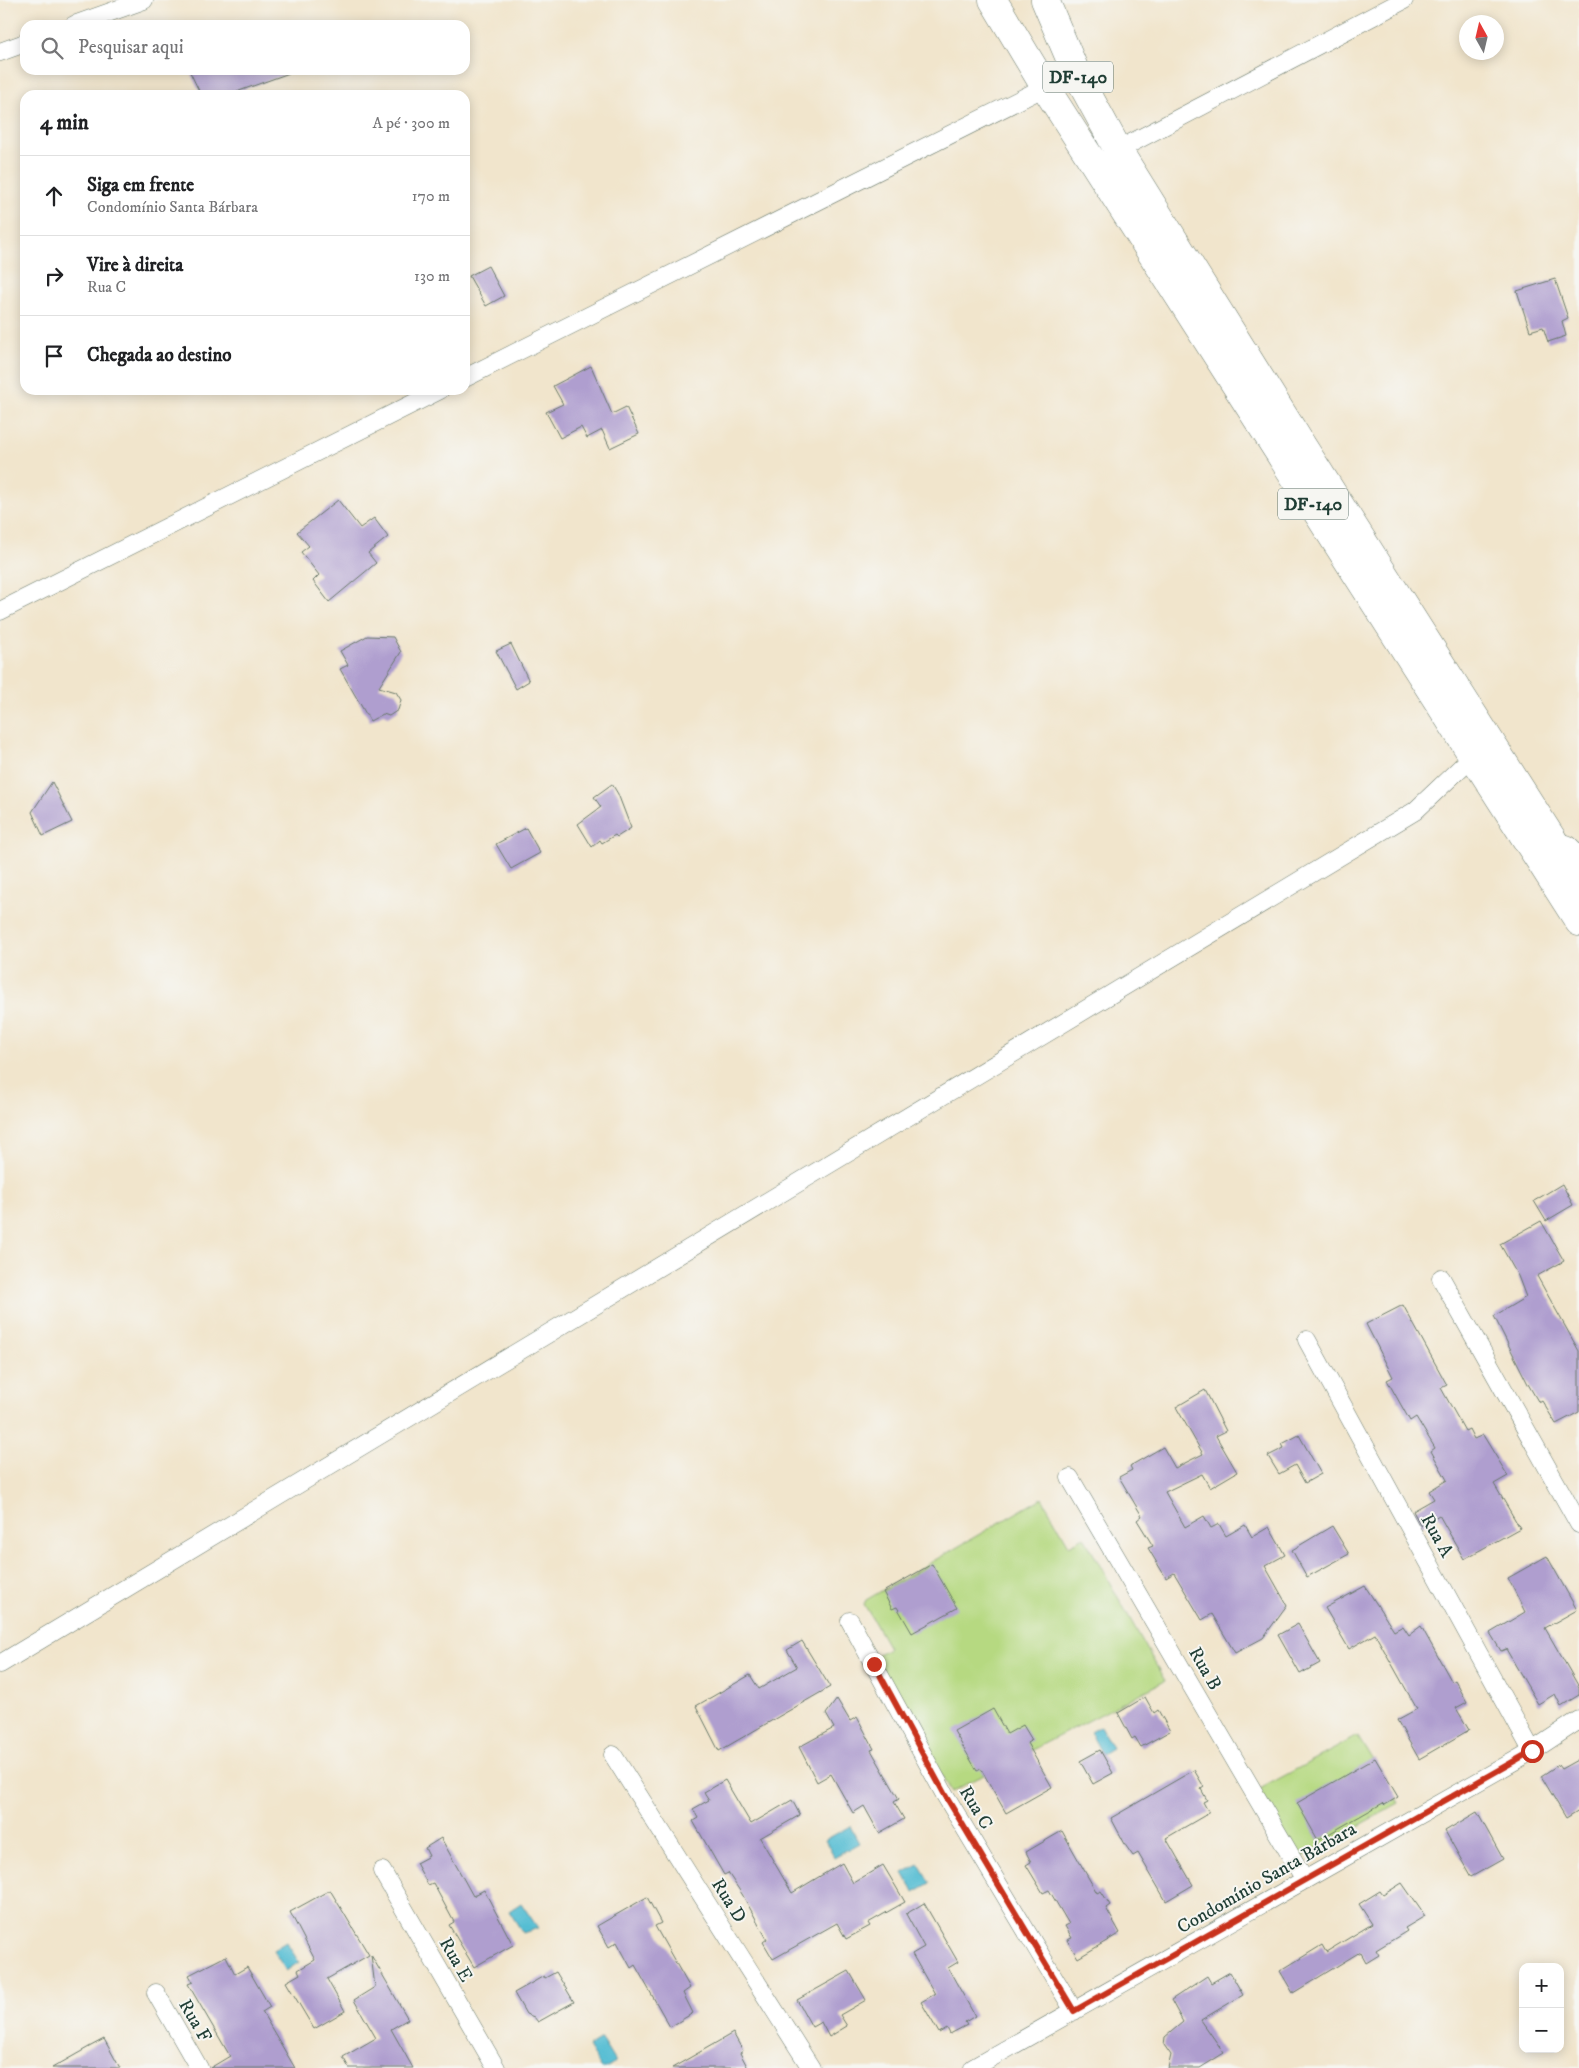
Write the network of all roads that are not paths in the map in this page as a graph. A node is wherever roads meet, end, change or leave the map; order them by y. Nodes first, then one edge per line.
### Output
1 (144, 0) edge
2 (993, 0) edge
3 (1045, 0) edge
4 (1404, 0) edge
5 (88, 20) edge
6 (20, 45) edge
7 (0, 52) edge
8 (1045, 87) junction
9 (1118, 150) junction
10 (470, 375) edge
11 (430, 395) edge
12 (0, 611) edge
13 (1474, 755) junction
14 (1554, 840) junction
15 (1579, 855) edge
16 (1579, 884) edge
17 (1579, 922) edge
18 (1441, 1278) dead end
19 (1307, 1340) dead end
20 (1070, 1478) dead end
21 (1579, 1524) edge
22 (850, 1621) dead end
23 (0, 1664) edge
24 (1579, 1720) edge
25 (1532, 1751) junction
26 (613, 1755) dead end
27 (382, 1871) dead end
28 (1305, 1880) junction
29 (156, 1993) dead end
30 (1074, 2011) junction
31 (199, 2068) edge
32 (496, 2068) edge
33 (811, 2068) edge
34 (973, 2068) edge

1 - 5 street
2 - 8 main road, DF-140
3 - 9 main road, DF-140
4 - 9 street
6 - 7 street
8 - 10 street
8 - 13 main road, DF-140
9 - 14 main road, DF-140
11 - 12 street
13 - 17 main road, DF-140
13 - 23 street
14 - 15 street
14 - 16 main road, DF-140
18 - 21 street
19 - 25 street, Rua A
20 - 28 street, Rua B
22 - 30 street, Rua C
24 - 25 street, Condomínio Santa Bárbara
25 - 28 street, Condomínio Santa Bárbara
26 - 33 street, Rua D
27 - 32 street, Rua E
28 - 30 street, Condomínio Santa Bárbara
29 - 31 street, Rua F
30 - 34 street, Condomínio Santa Bárbara

